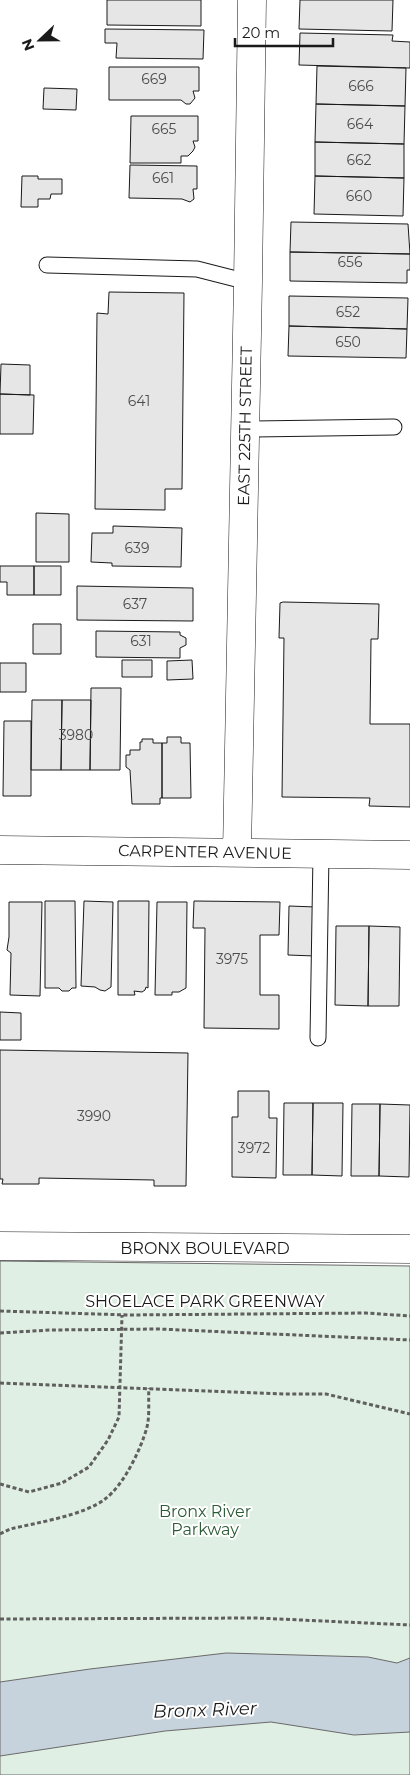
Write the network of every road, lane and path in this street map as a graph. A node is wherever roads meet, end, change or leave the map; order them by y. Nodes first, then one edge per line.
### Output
1 (252, 0) edge
2 (47, 265) dead end
3 (248, 282) junction
4 (394, 427) dead end
5 (245, 429) junction
6 (0, 850) edge
7 (237, 852) junction
8 (321, 854) junction
9 (410, 855) edge
10 (318, 1038) dead end
11 (0, 1246) edge
12 (410, 1249) edge
13 (0, 1311) edge
14 (122, 1315) junction
15 (410, 1316) edge
16 (122, 1329) junction
17 (0, 1333) edge
18 (410, 1340) edge
19 (0, 1383) edge
20 (120, 1388) junction
21 (149, 1388) junction
22 (410, 1414) edge
23 (0, 1484) edge
24 (0, 1534) edge
25 (0, 1619) edge
26 (410, 1625) edge

1 - 3 street, EAST 225TH STREET
2 - 3 lane
3 - 5 street, EAST 225TH STREET
4 - 5 lane
5 - 7 street, EAST 225TH STREET
6 - 7 street, CARPENTER AVENUE
7 - 8 street, CARPENTER AVENUE
8 - 9 street, CARPENTER AVENUE
8 - 10 lane
11 - 12 street, BRONX BOULEVARD
13 - 14 path, SHOELACE PARK GREENWAY
14 - 15 path, SHOELACE PARK GREENWAY
14 - 16 path
16 - 17 path
16 - 18 path
16 - 20 path
19 - 20 path
20 - 21 path
20 - 23 path
21 - 22 path
21 - 24 path
25 - 26 path

